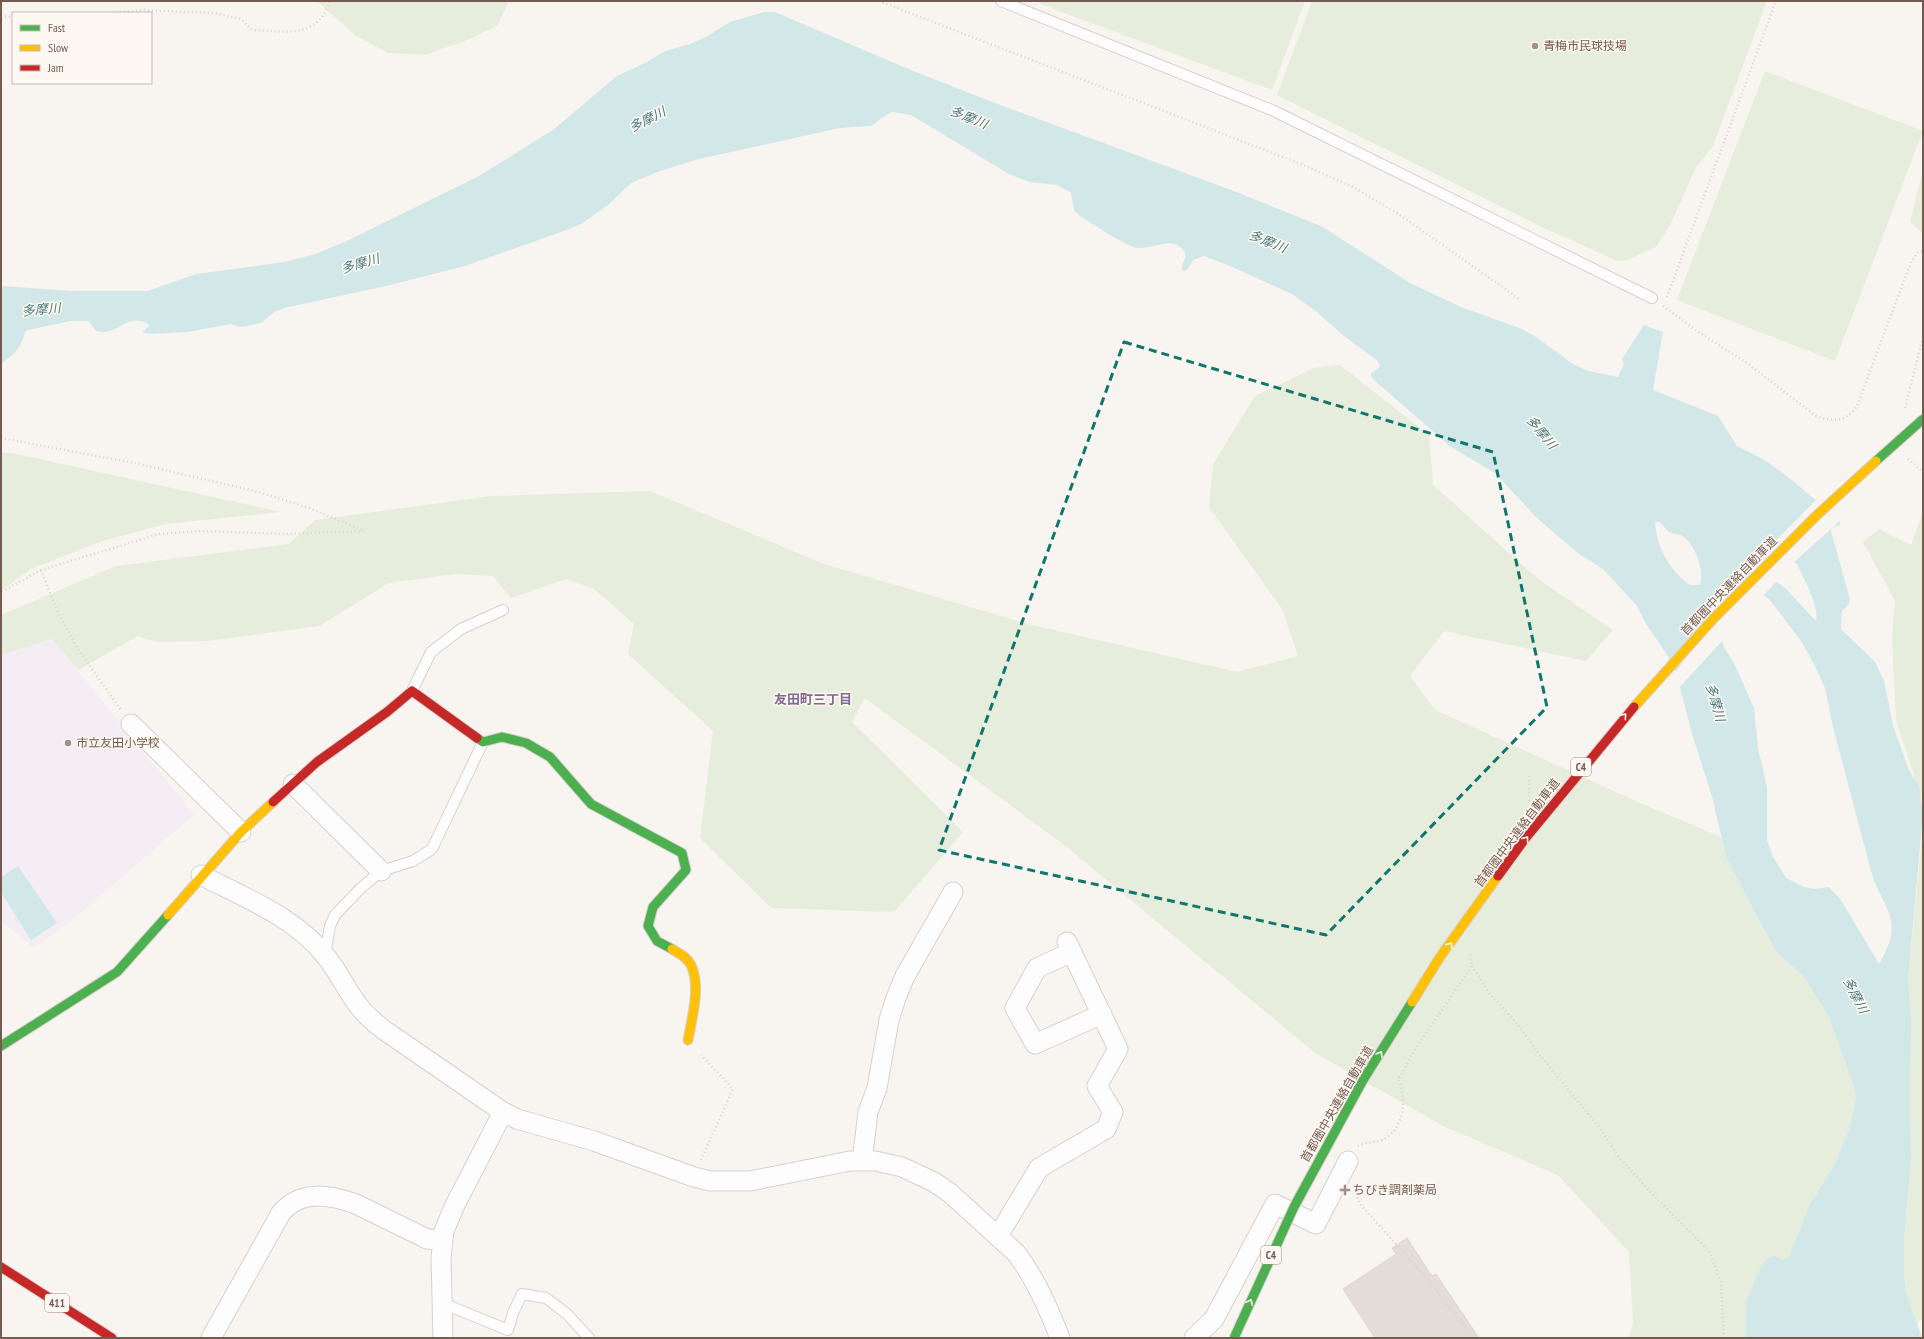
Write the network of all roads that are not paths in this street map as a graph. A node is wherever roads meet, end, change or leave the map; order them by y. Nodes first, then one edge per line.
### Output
1 (1001, 1) edge
2 (1652, 298) road end
3 (1923, 419) edge
4 (1880, 470) dead end
5 (1869, 481) dead end
6 (503, 610) dead end
7 (412, 691) junction
8 (131, 724) road end
9 (1620, 739) dead end
10 (483, 742) junction
11 (1586, 781) dead end
12 (293, 784) junction
13 (241, 832) junction
14 (381, 871) junction
15 (201, 875) junction
16 (953, 892) dead end
17 (325, 954) junction
18 (1102, 1014) junction
19 (688, 1040) road end
20 (1, 1046) edge
21 (503, 1112) junction
22 (862, 1161) junction
23 (1348, 1161) dead end
24 (1305, 1211) dead end
25 (1298, 1225) dead end
26 (998, 1236) junction
27 (442, 1240) junction
28 (1, 1268) edge
29 (442, 1303) junction
30 (112, 1338) edge
31 (211, 1338) edge
32 (443, 1338) edge
33 (590, 1338) edge
34 (1060, 1338) edge
35 (1194, 1338) edge
36 (1234, 1338) edge

1 - 2 lane
36 -> 3 main road, 首都圏中央連絡自動車道 / C4, bridge
4 - 5 main road
6 - 7 lane
7 - 10 main road
7 - 12 main road
8 - 13 street
9 - 11 main road, C4
10 - 14 lane
10 - 19 main road
12 - 13 main road
12 - 14 street
13 - 15 main road
14 - 17 lane
15 - 17 street
15 - 20 main road
16 - 22 street
17 - 21 street
18 - 18 street
18 - 26 street
21 - 22 street
21 - 27 street
22 - 26 street
23 - 35 street
24 - 25 main road
26 - 34 street
27 - 29 street
27 - 31 street
28 - 30 main road, 411
29 - 32 street
29 - 33 lane

